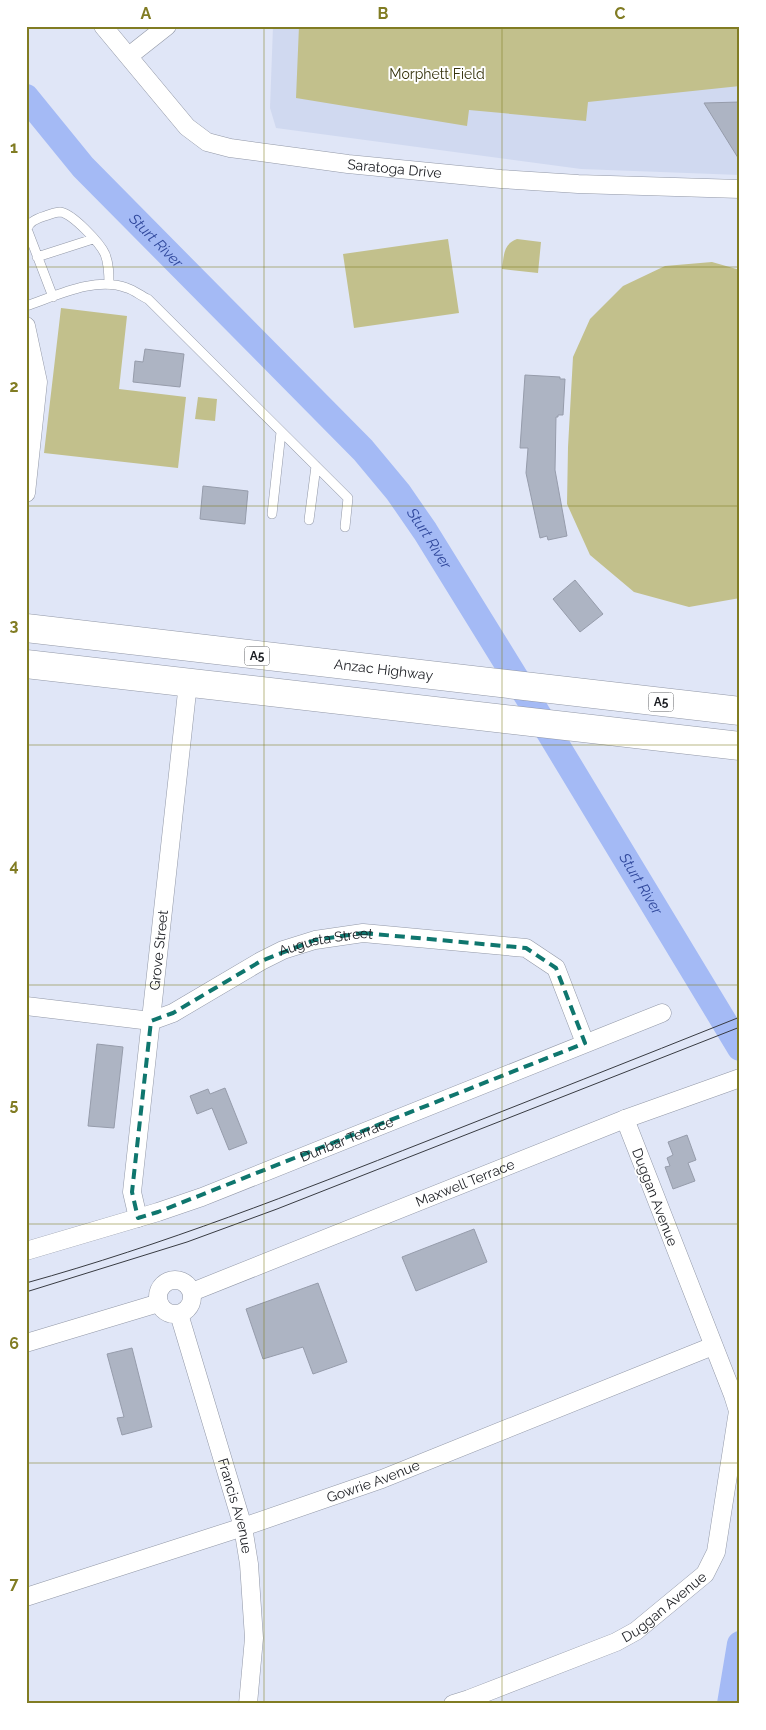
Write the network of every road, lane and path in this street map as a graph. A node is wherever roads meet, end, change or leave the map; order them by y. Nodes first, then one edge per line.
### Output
1 (103, 26) edge
2 (167, 26) edge
3 (129, 56) junction
4 (740, 189) edge
5 (93, 239) junction
6 (37, 257) junction
7 (110, 285) junction
8 (53, 297) junction
9 (26, 306) edge
10 (26, 326) edge
11 (281, 432) junction
12 (316, 466) junction
13 (26, 493) edge
14 (272, 514) dead end
15 (309, 520) dead end
16 (345, 527) dead end
17 (26, 628) edge
18 (108, 638) junction
19 (208, 650) junction
20 (26, 664) edge
21 (188, 683) junction
22 (223, 687) junction
23 (740, 711) edge
24 (740, 746) edge
25 (26, 1006) edge
26 (662, 1013) dead end
27 (151, 1021) junction
28 (585, 1043) junction
29 (739, 1078) edge
30 (625, 1119) junction
31 (138, 1218) junction
32 (26, 1251) edge
33 (192, 1292) junction
34 (159, 1303) junction
35 (179, 1314) junction
36 (26, 1343) edge
37 (714, 1346) junction
38 (243, 1527) junction
39 (26, 1597) edge
40 (248, 1704) edge
41 (452, 1704) edge

1 - 3 street, Saratoga Drive
2 - 3 street
3 - 4 street, Saratoga Drive
5 - 6 lane
5 - 6 lane
5 - 7 lane
6 - 8 lane
7 - 8 lane
7 - 11 lane
8 - 9 lane
10 - 13 street
11 - 12 lane
11 - 14 lane
12 - 15 lane
12 - 16 lane
17 - 18 highway, Anzac Highway / A5
18 - 19 highway, Anzac Highway / A5
18 - 21 highway
19 - 22 highway
19 - 23 highway, Anzac Highway / A5
20 - 21 highway
21 - 22 highway
21 - 27 street, Grove Street
22 - 24 highway
25 - 27 street, Augusta Street
26 - 28 street, Dunbar Terrace
27 - 28 street, Augusta Street
27 - 31 street, Grove Street
28 - 31 street, Dunbar Terrace
29 - 30 street, Maxwell Terrace
30 - 33 street, Maxwell Terrace
30 - 37 street, Duggan Avenue
31 - 32 street, Dunbar Terrace
33 - 34 street
33 - 35 street
34 - 35 street
34 - 36 street
35 - 38 street, Francis Avenue
37 - 38 street, Gowrie Avenue
37 - 41 street, Duggan Avenue
38 - 39 street, Gowrie Avenue
38 - 40 street, Francis Avenue

